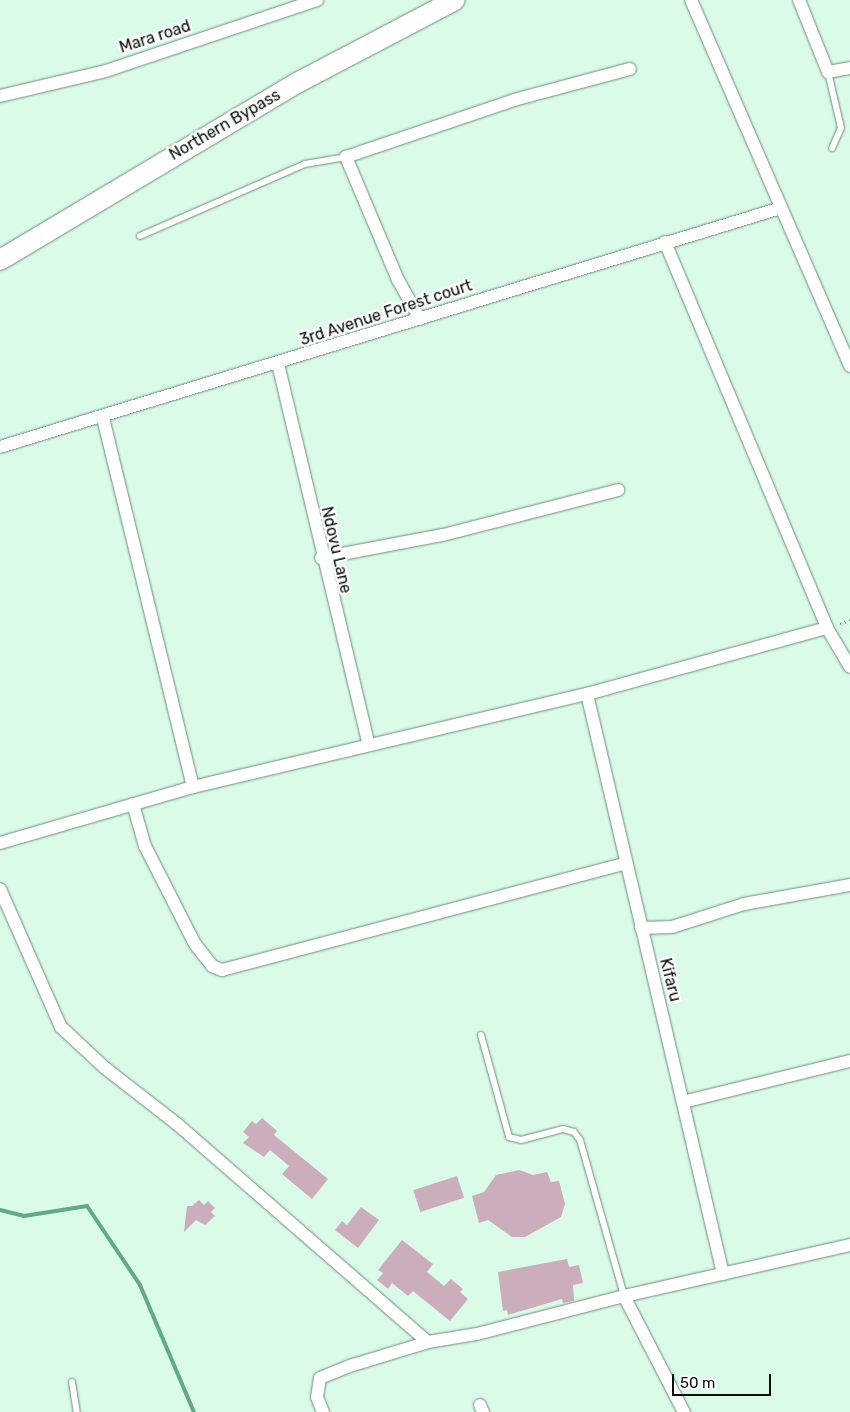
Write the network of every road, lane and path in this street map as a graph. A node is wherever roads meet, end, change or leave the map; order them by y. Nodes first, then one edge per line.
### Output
1 (318, 0) edge
2 (455, 0) edge
3 (691, 0) edge
4 (799, 0) edge
5 (630, 68) dead end
6 (850, 68) edge
7 (828, 72) junction
8 (0, 96) edge
9 (832, 148) dead end
10 (346, 157) junction
11 (781, 208) junction
12 (140, 236) dead end
13 (665, 242) junction
14 (0, 260) edge
15 (420, 319) junction
16 (846, 346) edge
17 (278, 364) junction
18 (850, 366) edge
19 (103, 418) junction
20 (0, 447) edge
21 (618, 490) dead end
22 (321, 558) junction
23 (827, 628) junction
24 (850, 667) edge
25 (587, 694) junction
26 (368, 743) junction
27 (193, 787) junction
28 (133, 804) junction
29 (0, 843) edge
30 (624, 864) junction
31 (850, 885) edge
32 (0, 889) edge
33 (641, 928) junction
34 (481, 1035) dead end
35 (850, 1061) edge
36 (683, 1102) junction
37 (850, 1245) edge
38 (723, 1274) junction
39 (624, 1296) junction
40 (428, 1342) junction
41 (72, 1382) dead end
42 (77, 1412) edge
43 (323, 1412) edge
44 (684, 1412) edge

1 - 8 street, Mara road
2 - 14 main road, Northern Bypass
3 - 11 street
4 - 7 street
5 - 10 street
6 - 7 street
7 - 9 lane
10 - 12 lane
10 - 15 street
11 - 13 street, 3rd Avenue Forest court
11 - 16 street
13 - 15 street, 3rd Avenue Forest court
13 - 23 street
15 - 17 street, 3rd Avenue Forest court
16 - 18 street
17 - 19 street, 3rd Avenue Forest court
17 - 22 street, Ndovu Lane
19 - 20 street, 3rd Avenue Forest court
19 - 27 street
21 - 22 street
22 - 26 street, Ndovu Lane
23 - 24 street
23 - 25 street
25 - 26 street
25 - 30 street, Kifaru
26 - 27 street
27 - 28 street
28 - 29 street
28 - 30 street
30 - 33 street, Kifaru
31 - 33 street
32 - 40 street
33 - 36 street, Kifaru
34 - 39 lane
35 - 36 street
36 - 38 street, Kifaru
37 - 38 street
38 - 39 street
39 - 40 street
39 - 44 street
40 - 43 street
41 - 42 lane

